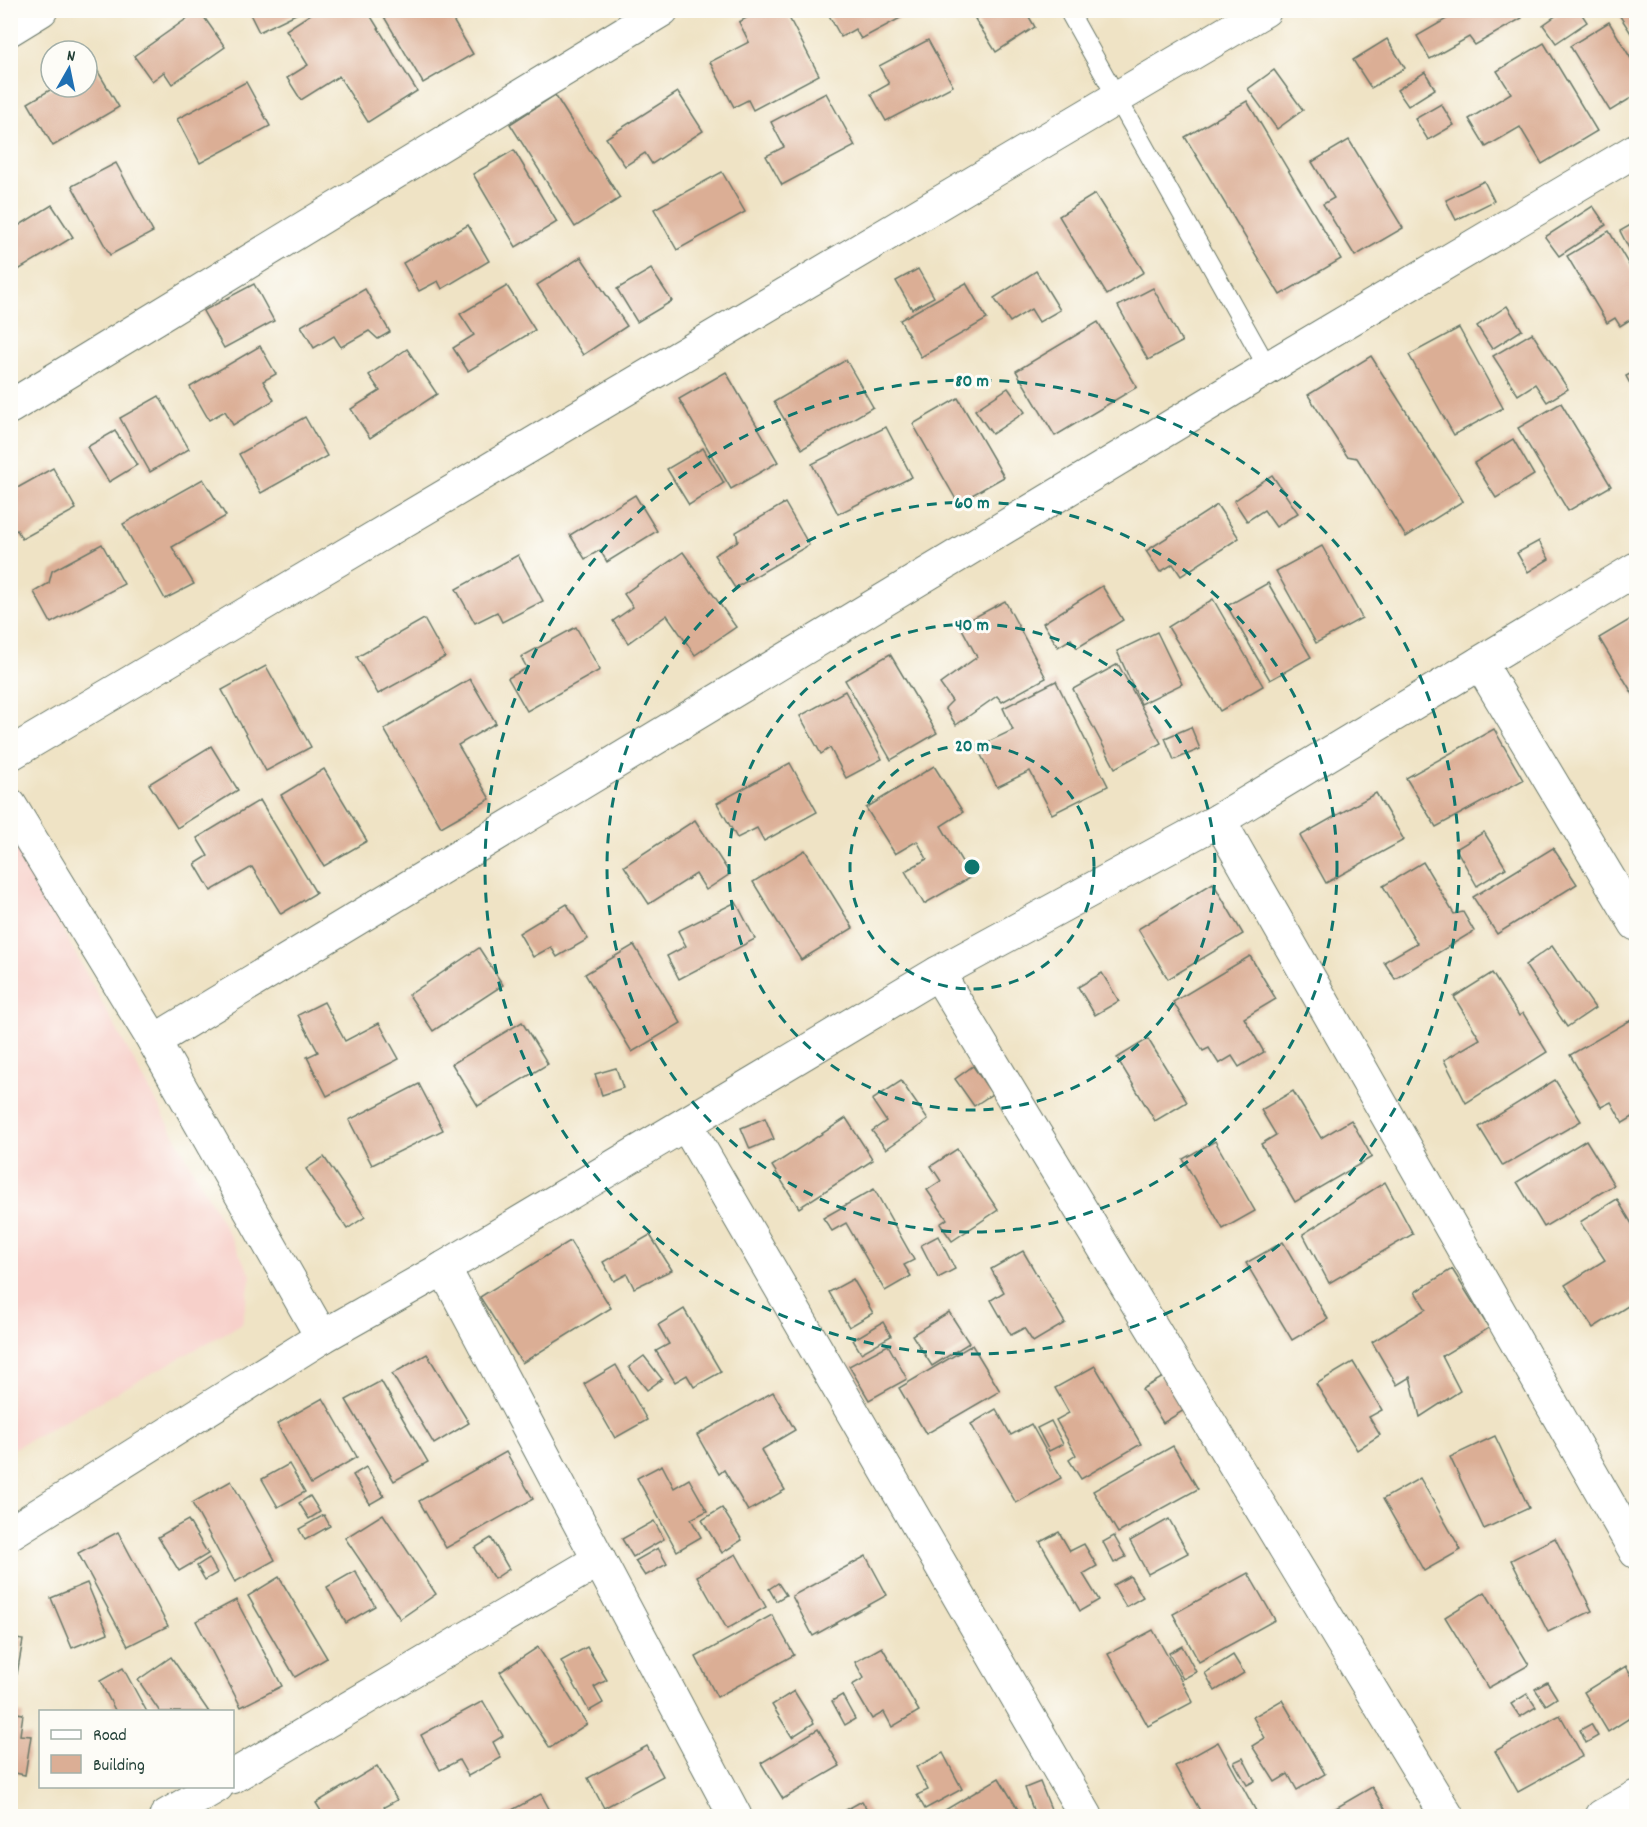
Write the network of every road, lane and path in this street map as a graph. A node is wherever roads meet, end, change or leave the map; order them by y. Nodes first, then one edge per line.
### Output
1 (41, 10) edge
2 (662, 10) edge
3 (1068, 10) edge
4 (1265, 10) edge
5 (10, 29) edge
6 (1117, 97) junction
7 (1636, 150) edge
8 (1268, 368) junction
9 (10, 407) edge
10 (1636, 569) edge
11 (1480, 663) junction
12 (10, 754) edge
13 (10, 805) edge
14 (1219, 820) junction
15 (1636, 924) edge
16 (938, 973) junction
17 (154, 1041) junction
18 (686, 1124) junction
19 (444, 1268) junction
20 (322, 1337) junction
21 (10, 1533) edge
22 (1636, 1552) edge
23 (599, 1560) junction
24 (234, 1776) edge
25 (214, 1788) edge
26 (1636, 1798) edge
27 (166, 1816) edge
28 (735, 1816) edge
29 (1086, 1816) edge
30 (1447, 1816) edge
31 (1602, 1816) edge

1 - 5 street
2 - 9 street
3 - 6 lane
4 - 6 street
6 - 8 lane
6 - 12 street
7 - 8 street
8 - 17 street
10 - 11 street
11 - 14 street
11 - 15 street
13 - 17 street
14 - 16 street
14 - 22 street
16 - 18 street
16 - 30 street
17 - 20 street
18 - 19 street
18 - 29 street
19 - 20 street
19 - 23 street
20 - 21 street
23 - 24 street
23 - 28 street
25 - 27 street
26 - 31 street

